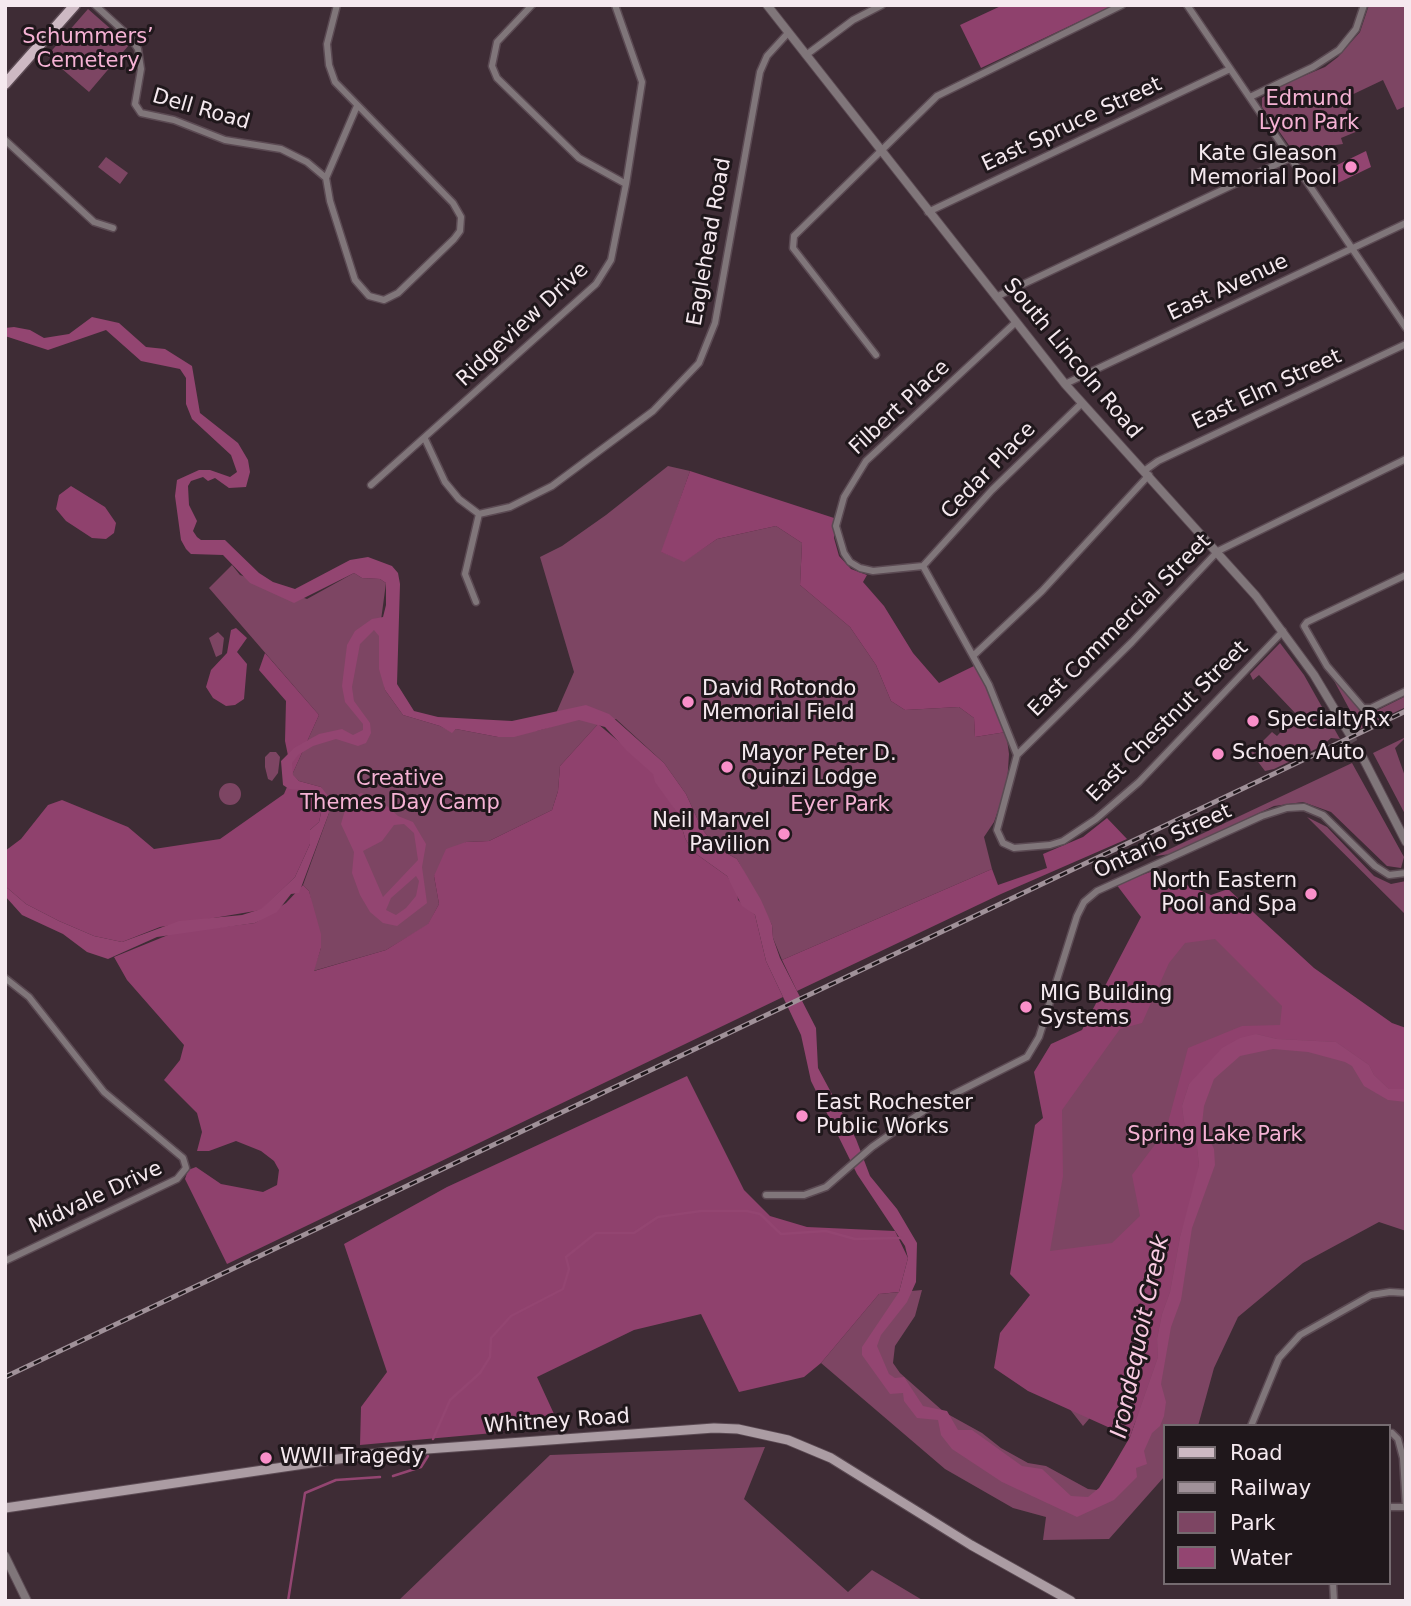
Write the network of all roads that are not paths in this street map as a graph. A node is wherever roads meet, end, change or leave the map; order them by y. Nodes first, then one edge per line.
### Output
1 (75, 5) edge
2 (95, 5) edge
3 (337, 5) edge
4 (532, 5) edge
5 (615, 5) edge
6 (766, 5) edge
7 (881, 5) edge
8 (1122, 5) edge
9 (1187, 5) edge
10 (1364, 5) edge
11 (788, 33) junction
12 (806, 55) junction
13 (1230, 69) junction
14 (5, 84) edge
15 (1250, 97) junction
16 (357, 106) junction
17 (5, 141) edge
18 (880, 151) junction
19 (1292, 157) junction
20 (326, 178) junction
21 (626, 184) junction
22 (928, 212) junction
23 (1406, 223) edge
24 (113, 229) dead end
25 (1352, 248) junction
26 (996, 297) junction
27 (1016, 322) junction
28 (1406, 328) edge
29 (1406, 344) edge
30 (876, 355) dead end
31 (1065, 384) junction
32 (1082, 403) junction
33 (425, 439) junction
34 (1406, 459) edge
35 (1147, 473) junction
36 (371, 485) dead end
37 (479, 514) junction
38 (1218, 551) junction
39 (923, 566) junction
40 (1406, 575) edge
41 (475, 602) dead end
42 (1283, 631) junction
43 (973, 656) junction
44 (1406, 691) edge
45 (1350, 735) tunnel mouth
46 (1017, 755) junction
47 (1363, 758) tunnel mouth
48 (1406, 842) edge
49 (1406, 873) edge
50 (5, 978) edge
51 (766, 1195) dead end
52 (5, 1261) edge
53 (1406, 1293) edge
54 (1252, 1424) edge
55 (1392, 1433) dead end
56 (1406, 1507) edge
57 (5, 1508) edge
58 (5, 1556) edge
59 (27, 1601) edge
60 (1071, 1601) edge

1 - 14 main road
2 - 20 street, Dell Road
3 - 16 street
4 - 21 street
5 - 21 street, Ridgeview Drive
6 - 11 street, South Lincoln Road
7 - 12 street
8 - 18 street
9 - 13 street
10 - 15 street
11 - 12 street, South Lincoln Road
11 - 37 street, Eaglehead Road
12 - 18 street, South Lincoln Road
13 - 15 street
13 - 22 street, East Spruce Street
15 - 19 street
16 - 20 street
16 - 20 street
17 - 24 street
18 - 22 street, South Lincoln Road
18 - 30 street
19 - 25 street
19 - 26 street
21 - 33 street, Ridgeview Drive
22 - 26 street, South Lincoln Road
23 - 25 street, East Avenue
25 - 28 street
25 - 31 street, East Avenue
26 - 27 street, South Lincoln Road
27 - 31 street, South Lincoln Road
27 - 39 street, Filbert Place
29 - 35 street, East Elm Street
31 - 32 street, South Lincoln Road
32 - 35 street, South Lincoln Road
32 - 39 street, Cedar Place
33 - 36 street, Ridgeview Drive
33 - 37 street
34 - 38 street, East Commercial Street
35 - 38 street, South Lincoln Road
35 - 43 street, East Elm Street
37 - 41 street
38 - 42 street, South Lincoln Road
38 - 46 street, East Commercial Street
39 - 43 street
40 - 44 street
42 - 45 street, South Lincoln Road
42 - 46 street, East Chestnut Street
43 - 46 street
47 - 48 street
49 - 51 street, Ontario Street
50 - 52 street, Midvale Drive
53 - 54 street
55 - 56 street
57 - 60 main road, Whitney Road
58 - 59 street

